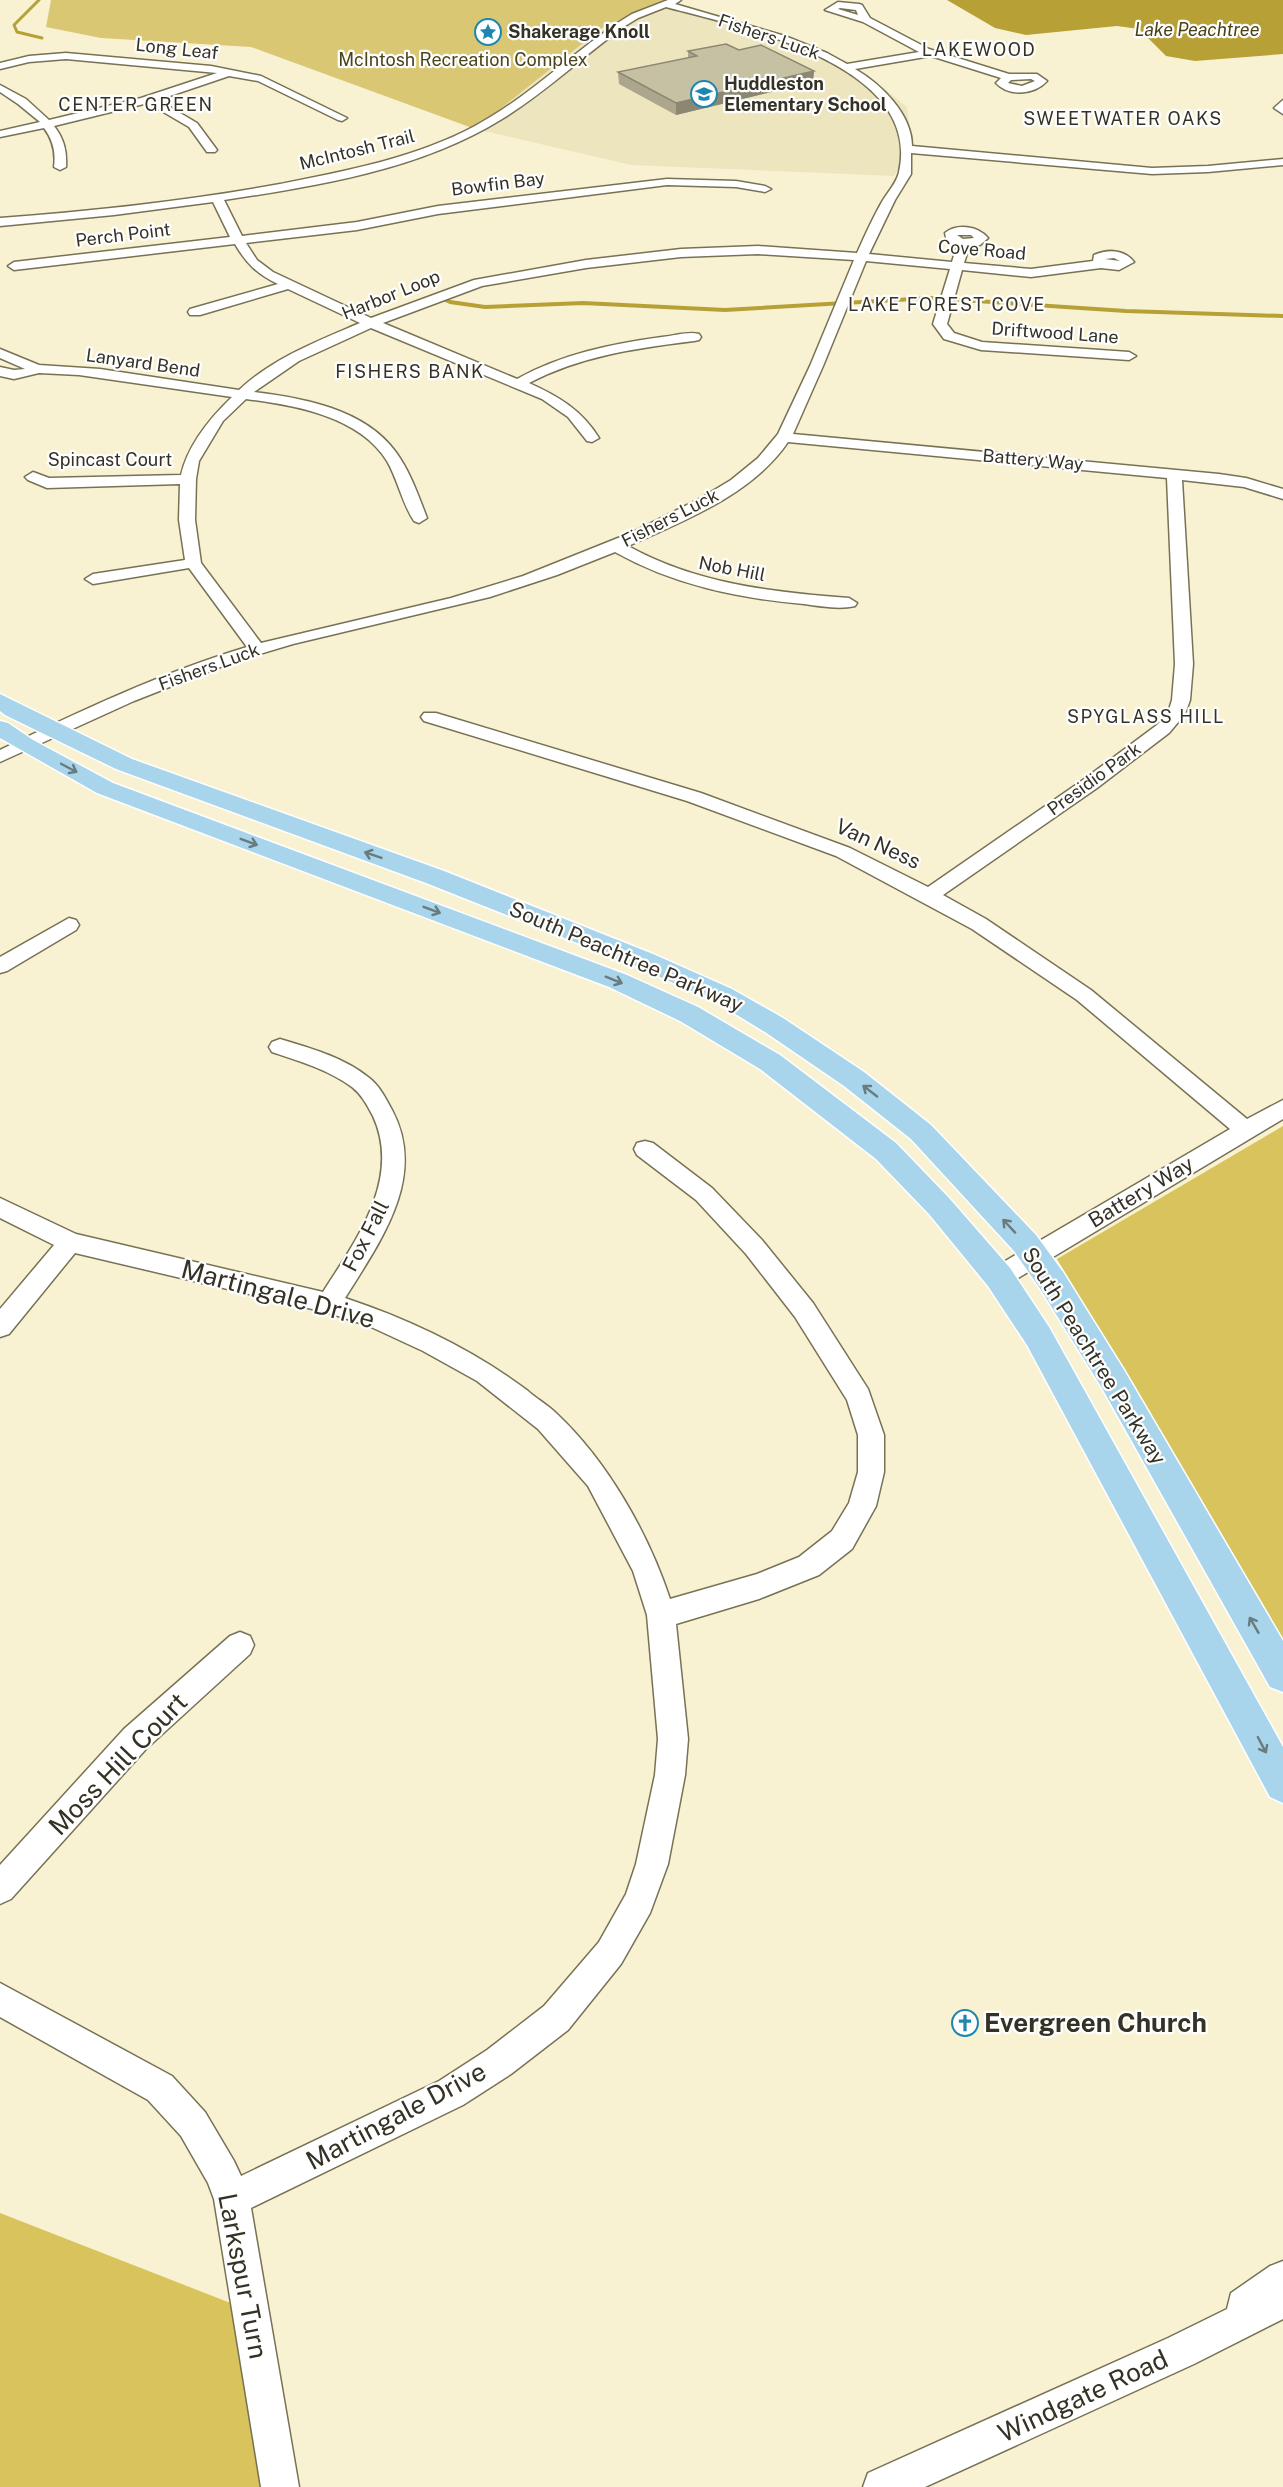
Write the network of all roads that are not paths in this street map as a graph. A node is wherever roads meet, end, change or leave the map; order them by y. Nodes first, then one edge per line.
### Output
1 (670, 2) edge
2 (866, 20) dead end
3 (929, 52) junction
4 (844, 65) junction
5 (0, 66) edge
6 (230, 72) junction
7 (1008, 77) dead end
8 (0, 88) edge
9 (151, 100) junction
10 (1283, 103) edge
11 (1283, 111) edge
12 (342, 118) dead end
13 (45, 123) junction
14 (0, 133) edge
15 (909, 149) junction
16 (211, 150) dead end
17 (1283, 162) edge
18 (60, 167) dead end
19 (765, 189) dead end
20 (218, 198) junction
21 (2, 222) edge
22 (237, 239) junction
23 (964, 243) dead end
24 (861, 257) junction
25 (1101, 264) dead end
26 (14, 266) dead end
27 (958, 266) junction
28 (288, 285) junction
29 (195, 312) dead end
30 (371, 324) junction
31 (694, 337) dead end
32 (0, 353) edge
33 (1129, 356) dead end
34 (37, 369) junction
35 (0, 371) edge
36 (517, 384) junction
37 (243, 394) junction
38 (782, 437) junction
39 (592, 438) dead end
40 (1174, 474) junction
41 (33, 477) dead end
42 (188, 479) junction
43 (1283, 494) edge
44 (419, 518) dead end
45 (616, 546) junction
46 (193, 563) junction
47 (93, 579) dead end
48 (849, 603) dead end
49 (257, 649) junction
50 (0, 701) edge
51 (430, 717) dead end
52 (0, 728) edge
53 (54, 731) junction
54 (12, 751) edge
55 (929, 896) junction
56 (69, 925) dead end
57 (0, 966) edge
58 (280, 1047) dead end
59 (1283, 1108) edge
60 (1245, 1129) junction
61 (645, 1149) dead end
62 (0, 1207) edge
63 (70, 1242) junction
64 (1034, 1257) junction
65 (999, 1277) junction
66 (329, 1303) junction
67 (0, 1327) edge
68 (662, 1615) junction
69 (240, 1645) dead end
70 (1283, 1675) edge
71 (1283, 1784) edge
72 (0, 1888) edge
73 (0, 1999) edge
74 (232, 2199) junction
75 (1283, 2279) edge
76 (1283, 2300) edge
77 (1283, 2315) edge
78 (1181, 2351) junction
79 (280, 2487) edge
80 (882, 2487) edge

1 - 4 street, Fishers Luck
1 - 20 street, McIntosh Trail
2 - 3 street
3 - 4 street
3 - 7 street
4 - 15 street, Fishers Luck
5 - 6 street, Long Leaf
6 - 9 street
6 - 12 street, Long Leaf
8 - 13 street
9 - 13 street
9 - 16 street
10 - 11 street
13 - 14 street
13 - 18 street
15 - 17 street
15 - 24 street, Fishers Luck
19 - 22 street, Bowfin Bay
20 - 21 street, McIntosh Trail
20 - 22 street
22 - 26 street, Perch Point
22 - 28 street
23 - 27 street, Driftwood Lane
24 - 27 street, Cove Road
24 - 30 street, Harbor Loop
24 - 38 street, Fishers Luck
25 - 27 street, Cove Road
27 - 33 street, Driftwood Lane
28 - 29 street
28 - 30 street
30 - 36 street
30 - 37 street, Harbor Loop
31 - 36 street
32 - 34 street, Lanyard Bend
34 - 35 street, Lanyard Bend
34 - 37 street, Lanyard Bend
36 - 39 street
37 - 42 street, Harbor Loop
37 - 44 street, Lanyard Bend
38 - 40 street, Battery Way
38 - 45 street, Fishers Luck
40 - 43 street, Battery Way
40 - 55 street, Presidio Park
41 - 42 street, Spincast Court
42 - 46 street, Harbor Loop
45 - 48 street, Nob Hill
45 - 49 street, Fishers Luck
46 - 47 street
46 - 49 street, Harbor Loop
49 - 53 street, Fishers Luck
50 - 53 main road, South Peachtree Parkway
51 - 55 street, Van Ness
52 - 54 main road, South Peachtree Parkway
53 - 54 street, Fishers Luck
64 -> 53 main road, South Peachtree Parkway
54 -> 65 main road, South Peachtree Parkway
55 - 60 street, Van Ness
56 - 57 street
58 - 66 street, Fox Fall
59 - 60 street, Battery Way
60 - 64 street, Battery Way
61 - 68 street
62 - 63 street, Martingale Drive
63 - 66 street, Martingale Drive
63 - 67 street
64 - 65 street, Battery Way
70 -> 64 main road, South Peachtree Parkway
65 -> 71 main road, South Peachtree Parkway
66 - 68 street, Martingale Drive
68 - 74 street, Martingale Drive
69 - 72 street, Moss Hill Court
73 - 74 street, Larkspur Turn
74 - 79 street, Larkspur Turn
75 - 78 street
76 - 78 street, Windgate Road
77 - 78 street
78 - 80 street, Windgate Road

